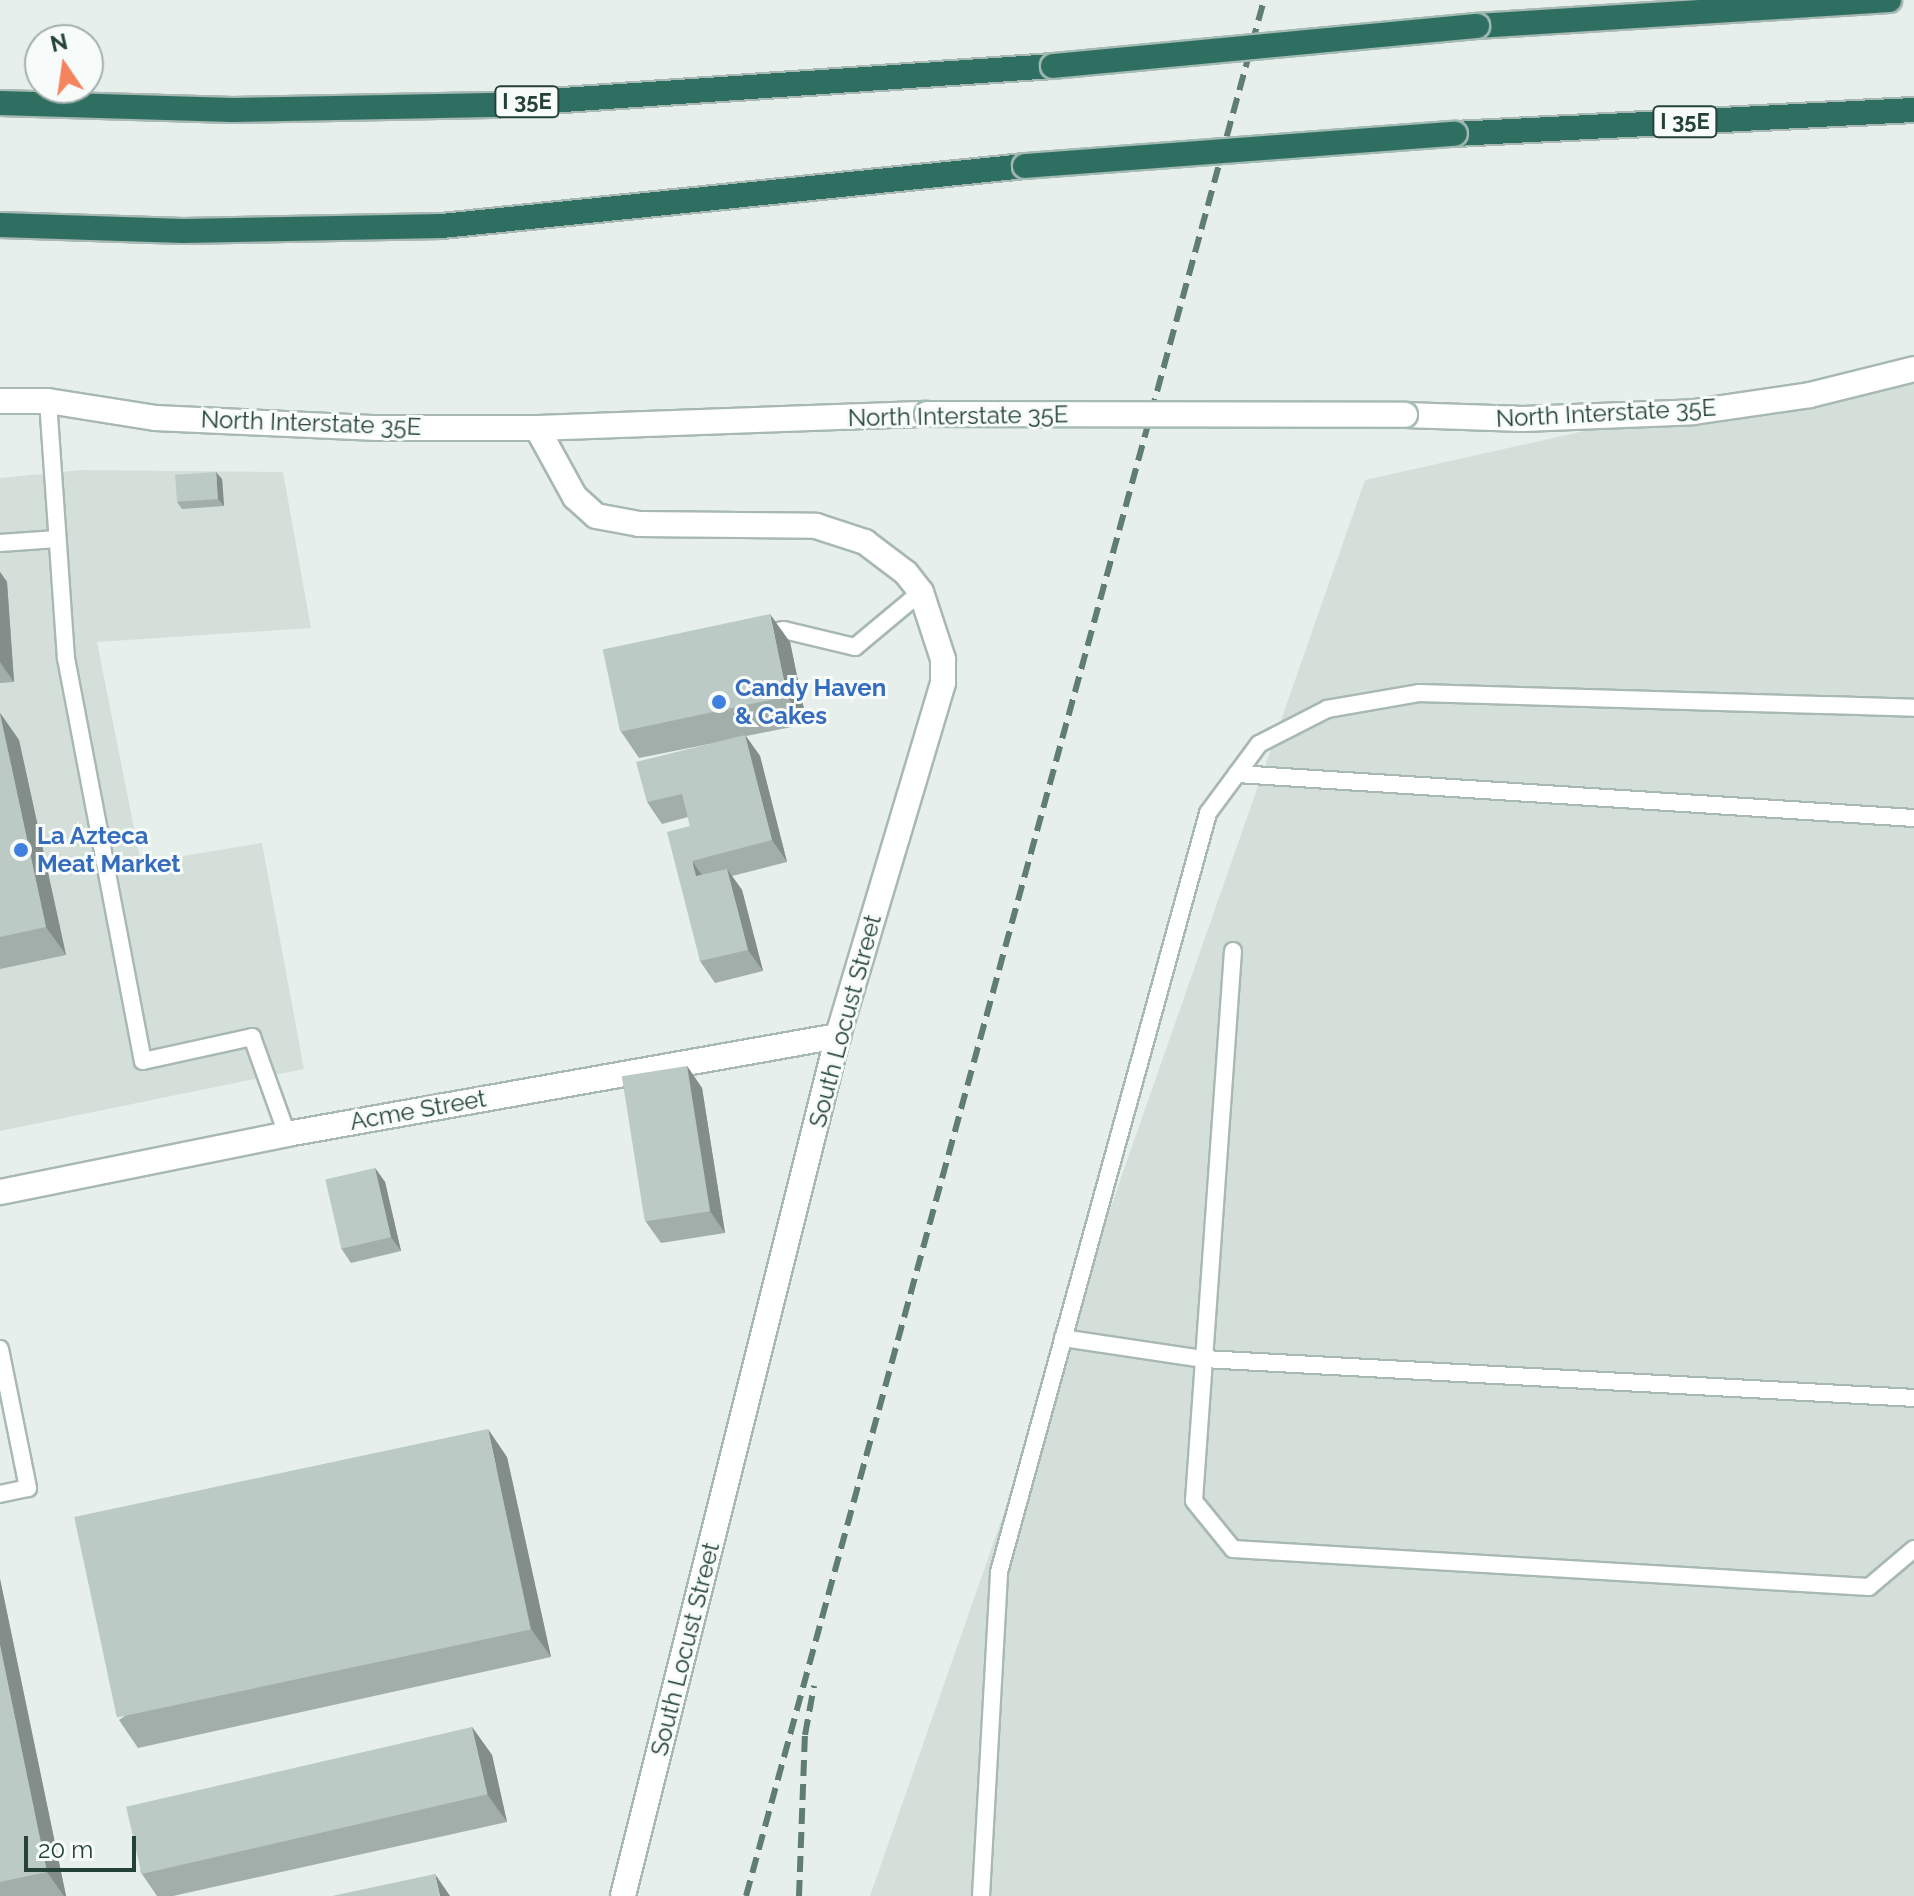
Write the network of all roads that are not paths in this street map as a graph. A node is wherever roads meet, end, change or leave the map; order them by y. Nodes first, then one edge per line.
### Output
1 (1889, 0) edge
2 (0, 103) edge
3 (1914, 110) edge
4 (0, 225) edge
5 (1914, 369) edge
6 (0, 401) edge
7 (48, 401) junction
8 (537, 428) junction
9 (57, 539) junction
10 (0, 543) edge
11 (921, 592) junction
12 (737, 636) edge
13 (1914, 708) edge
14 (1237, 774) junction
15 (1914, 818) edge
16 (1233, 951) dead end
17 (838, 1036) junction
18 (287, 1134) junction
19 (0, 1192) edge
20 (1063, 1338) junction
21 (0, 1349) edge
22 (1204, 1359) junction
23 (1914, 1398) edge
24 (0, 1494) edge
25 (1914, 1549) edge
26 (623, 1896) edge
27 (981, 1896) edge

1 - 2 highway, I 35E, bridge
3 - 4 highway, I 35E, bridge
5 - 8 street, North Interstate 35E, bridge
6 - 7 street, North Interstate 35E
7 - 8 street, North Interstate 35E
7 - 9 lane
8 - 11 street, South Locust Street
9 - 10 lane
9 - 18 lane
11 - 12 lane
11 - 17 street, South Locust Street
13 - 14 lane
14 - 15 lane
14 - 20 lane
16 - 22 lane
17 - 18 street, Acme Street
17 - 26 street, South Locust Street
18 - 19 street, Acme Street
20 - 22 lane
20 - 27 lane
21 - 24 lane
22 - 23 lane
22 - 25 lane

